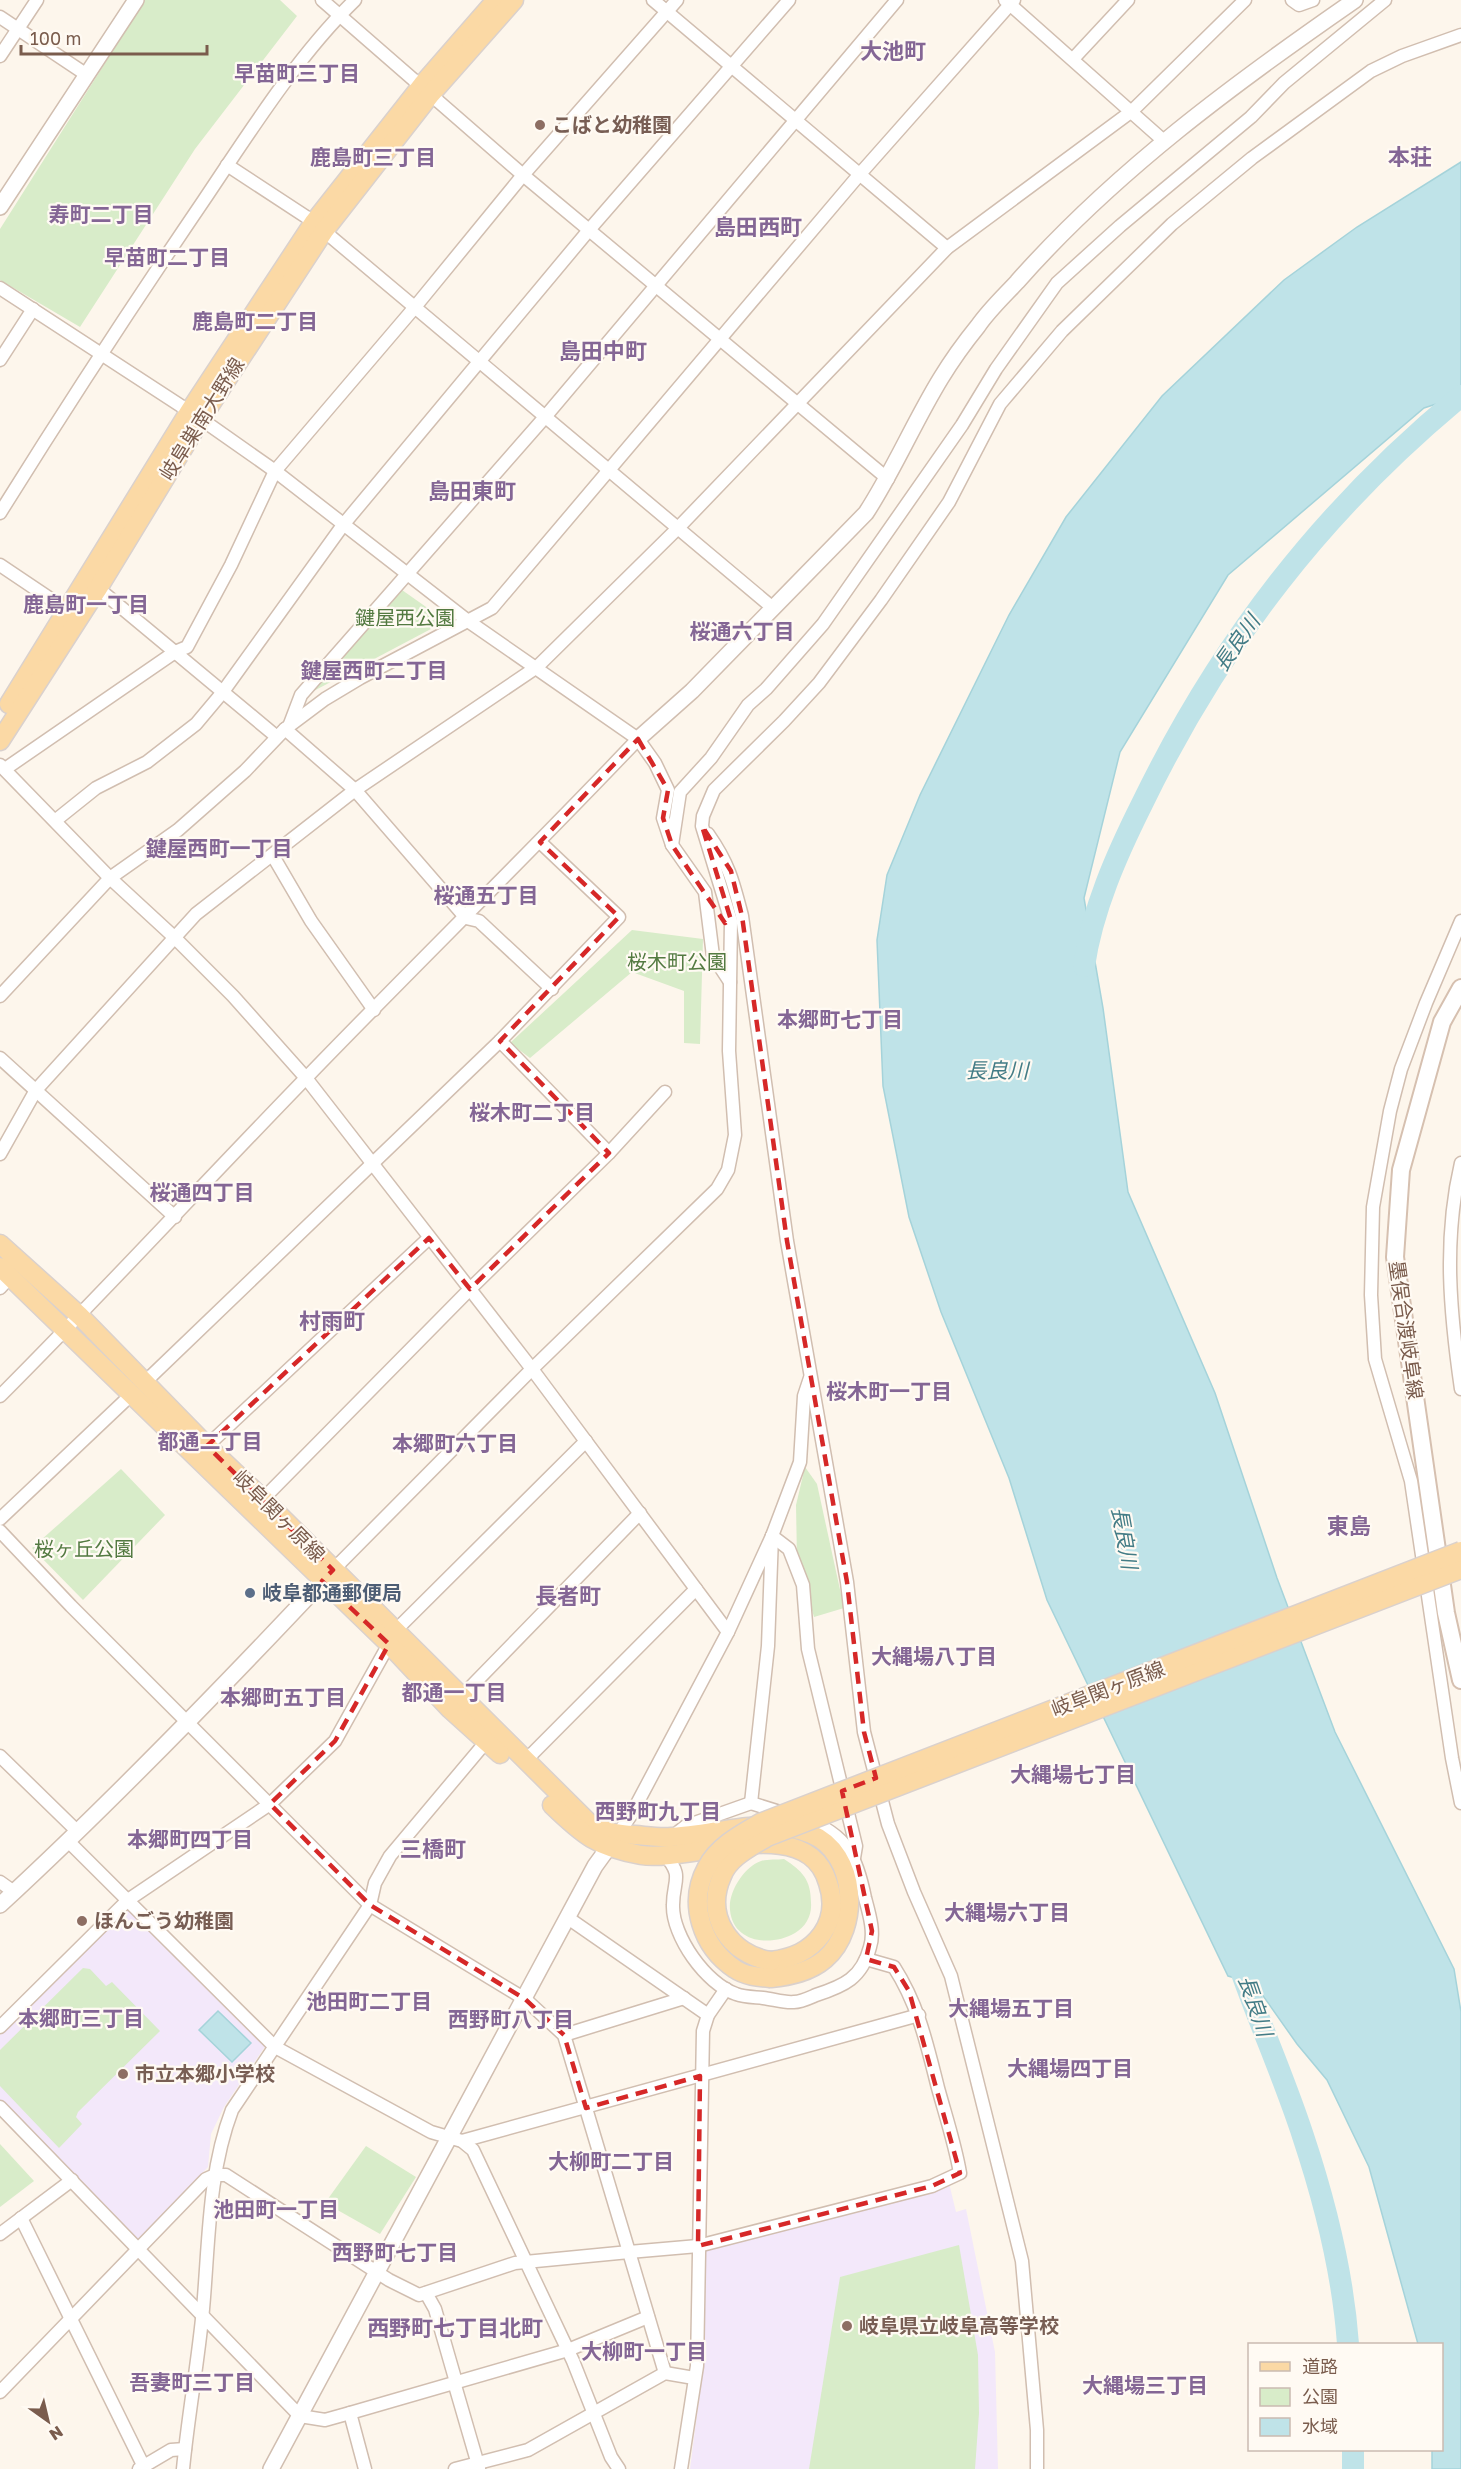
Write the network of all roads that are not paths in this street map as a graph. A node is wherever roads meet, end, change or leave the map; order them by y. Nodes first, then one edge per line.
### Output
1 (37, 0) edge
2 (136, 0) edge
3 (322, 0) edge
4 (355, 0) edge
5 (496, 0) edge
6 (514, 0) edge
7 (653, 0) edge
8 (677, 0) edge
9 (789, 0) edge
10 (897, 0) edge
11 (1128, 0) edge
12 (1245, 0) edge
13 (1292, 0) edge
14 (1313, 0) edge
15 (1355, 0) edge
16 (1385, 0) edge
17 (1010, 1) edge
18 (666, 12) junction
19 (339, 15) junction
20 (0, 17) edge
21 (18, 29) junction
22 (1461, 36) edge
23 (0, 56) edge
24 (1073, 59) junction
25 (731, 66) junction
26 (87, 75) junction
27 (426, 89) junction
28 (1132, 111) junction
29 (795, 121) junction
30 (1165, 142) junction
31 (227, 165) junction
32 (523, 175) junction
33 (859, 175) junction
34 (0, 207) edge
35 (319, 226) junction
36 (589, 230) junction
37 (947, 248) junction
38 (655, 286) junction
39 (0, 288) edge
40 (415, 307) junction
41 (33, 309) junction
42 (721, 339) junction
43 (100, 353) junction
44 (0, 360) edge
45 (478, 360) junction
46 (796, 403) junction
47 (195, 415) junction
48 (545, 417) junction
49 (275, 471) junction
50 (610, 471) junction
51 (888, 479) junction
52 (0, 513) edge
53 (343, 525) junction
54 (678, 528) junction
55 (0, 564) edge
56 (408, 573) junction
57 (97, 590) junction
58 (773, 608) junction
59 (67, 610) junction
60 (468, 621) junction
61 (175, 652) junction
62 (537, 667) junction
63 (222, 693) junction
64 (0, 719) edge
65 (284, 730) junction
66 (638, 739) junction
67 (0, 741) edge
68 (3, 767) edge
69 (355, 790) junction
70 (56, 820) junction
71 (702, 826) junction
72 (540, 842) junction
73 (672, 845) junction
74 (273, 856) junction
75 (110, 878) junction
76 (465, 918) junction
77 (1461, 921) edge
78 (174, 937) junction
79 (731, 983) junction
80 (1461, 988) edge
81 (552, 989) junction
82 (0, 996) edge
83 (374, 1010) junction
84 (500, 1041) junction
85 (0, 1058) edge
86 (306, 1078) junction
87 (36, 1090) junction
88 (665, 1092) dead end
89 (609, 1153) junction
90 (0, 1154) edge
91 (1461, 1163) edge
92 (372, 1165) junction
93 (175, 1217) junction
94 (429, 1239) junction
95 (0, 1244) edge
96 (3, 1278) edge
97 (470, 1289) junction
98 (80, 1316) junction
99 (66, 1330) junction
100 (532, 1369) junction
101 (810, 1377) junction
102 (138, 1388) junction
103 (1461, 1389) edge
104 (0, 1396) edge
105 (586, 1441) junction
106 (207, 1446) junction
107 (263, 1499) junction
108 (640, 1513) junction
109 (0, 1519) edge
110 (0, 1531) edge
111 (772, 1536) junction
112 (1461, 1551) edge
113 (1461, 1569) edge
114 (328, 1575) junction
115 (696, 1589) junction
116 (728, 1632) junction
117 (392, 1638) junction
118 (1461, 1680) edge
119 (461, 1696) junction
120 (188, 1721) junction
121 (491, 1736) junction
122 (0, 1756) edge
123 (525, 1761) junction
124 (751, 1803) junction
125 (1461, 1803) edge
126 (270, 1804) junction
127 (73, 1837) junction
128 (671, 1837) junction
129 (614, 1841) junction
130 (665, 1855) junction
131 (854, 1858) junction
132 (0, 1882) edge
133 (14, 1892) junction
134 (128, 1900) junction
135 (0, 1905) edge
136 (370, 1905) junction
137 (568, 1918) junction
138 (866, 1959) junction
139 (771, 1969) junction
140 (726, 1989) junction
141 (684, 1998) junction
142 (525, 1999) junction
143 (708, 2015) junction
144 (919, 2015) junction
145 (0, 2027) edge
146 (564, 2035) junction
147 (275, 2047) junction
148 (700, 2076) junction
149 (0, 2107) edge
150 (586, 2108) junction
151 (456, 2139) junction
152 (215, 2175) junction
153 (72, 2180) junction
154 (21, 2218) junction
155 (0, 2234) edge
156 (698, 2246) junction
157 (137, 2250) junction
158 (629, 2252) junction
159 (525, 2261) junction
160 (377, 2271) junction
161 (426, 2293) junction
162 (202, 2316) junction
163 (648, 2317) junction
164 (71, 2318) junction
165 (567, 2350) junction
166 (665, 2373) junction
167 (694, 2378) junction
168 (455, 2382) junction
169 (0, 2392) edge
170 (350, 2413) junction
171 (593, 2414) junction
172 (300, 2416) junction
173 (1037, 2430) junction
174 (185, 2450) junction
175 (478, 2465) edge
176 (143, 2468) edge
177 (183, 2469) edge
178 (271, 2469) edge
179 (365, 2469) edge
180 (455, 2469) edge
181 (619, 2469) edge
182 (681, 2469) edge
183 (1028, 2469) edge
184 (1037, 2469) edge

1 - 21 street
2 - 26 street
3 - 19 street
4 - 19 street
5 - 27 main road, 岐阜巣南大野線
6 - 27 main road, 岐阜巣南大野線
7 - 18 street
8 - 18 street
9 - 25 street
10 - 29 street
11 - 24 street
12 - 28 street
13 - 14 street
15 - 30 street
16 - 73 street
17 - 24 street
17 - 33 street
18 - 25 street
18 - 32 street
19 - 27 street
19 - 31 street
20 - 21 street
21 - 23 street
21 - 26 street
22 - 71 street
24 - 28 street
25 - 29 street
25 - 36 street
26 - 34 street
27 - 32 street
27 - 35 main road, 岐阜巣南大野線
28 - 30 street
28 - 37 street
29 - 33 street
29 - 38 street
30 - 51 street
31 - 35 street
31 - 43 street
32 - 36 street
32 - 40 street
33 - 37 street
33 - 42 street
35 - 40 street
35 - 47 main road, 岐阜巣南大野線
36 - 38 street
36 - 45 street
37 - 46 street
38 - 42 street
38 - 48 street
39 - 41 street
40 - 45 street
40 - 49 street
41 - 43 street
41 - 44 street
42 - 46 street
42 - 50 street
43 - 47 street
43 - 52 street
45 - 48 street
45 - 53 street
46 - 51 street
46 - 54 street
47 - 49 street
47 - 57 main road, 岐阜巣南大野線
47 - 59 main road, 岐阜巣南大野線
48 - 50 street
48 - 56 street
49 - 53 street
49 - 61 street
50 - 54 street
50 - 60 street
51 - 58 street
53 - 56 street
53 - 63 street
54 - 58 street
54 - 62 street
55 - 59 street
56 - 60 street
56 - 65 street
57 - 61 street
57 - 67 main road, 岐阜巣南大野線
58 - 66 street
59 - 64 main road, 岐阜巣南大野線
60 - 62 street
60 - 65 street
61 - 63 street
61 - 68 street
62 - 66 street
62 - 69 street
63 - 65 street
63 - 70 street
65 - 69 street
65 - 75 street
66 - 72 street
66 - 73 street
68 - 70 street
69 - 74 street
69 - 76 street
70 - 75 street
71 - 79 street
71 - 101 street
72 - 76 street
72 - 81 street
73 - 79 street
74 - 78 street
74 - 83 street
75 - 78 street
75 - 82 street
76 - 81 street
76 - 83 street
77 - 125 street
78 - 86 street
78 - 87 street
79 - 100 street
80 - 118 main road, 墨俣合渡岐阜線
81 - 84 street
83 - 86 street
84 - 89 street
84 - 92 street
85 - 87 street
86 - 92 street
86 - 93 street
87 - 90 street
87 - 93 street
88 - 89 street
89 - 97 street
91 - 103 street
92 - 94 street
92 - 102 street
93 - 98 street
94 - 97 street
94 - 106 street
95 - 98 main road, 岐阜関ヶ原線
96 - 99 main road, 岐阜関ヶ原線
97 - 100 street
97 - 107 street
98 - 99 street
98 - 102 main road, 岐阜関ヶ原線
99 - 102 main road, 岐阜関ヶ原線
99 - 104 street
100 - 105 street
100 - 114 street
101 - 111 street
101 - 173 street
102 - 106 main road, 岐阜関ヶ原線
102 - 109 street
102 - 114 main road, 岐阜関ヶ原線
105 - 108 street
105 - 117 street
106 - 107 main road, 岐阜関ヶ原線
107 - 114 main road, 岐阜関ヶ原線
108 - 115 street
108 - 119 street
110 - 120 street
111 - 116 street
111 - 124 street
111 - 131 street
112 - 139 main road, 岐阜関ヶ原線, bridge
113 - 139 main road, 岐阜関ヶ原線, bridge
114 - 117 main road, 岐阜関ヶ原線
114 - 120 street
115 - 116 street
115 - 123 street
116 - 129 street
117 - 119 main road, 岐阜関ヶ原線
117 - 121 main road, 岐阜関ヶ原線
117 - 126 street
119 - 121 main road, 岐阜関ヶ原線
120 - 126 street
120 - 127 street
121 - 123 main road, 岐阜関ヶ原線
121 - 129 main road, 岐阜関ヶ原線
121 - 136 street
122 - 127 street
123 - 129 main road, 岐阜関ヶ原線
124 - 128 street
124 - 131 street
126 - 134 street
126 - 136 street
127 - 133 street
127 - 134 street
128 - 129 main road, 岐阜関ヶ原線
128 - 139 main road, 岐阜関ヶ原線
129 - 130 main road, 岐阜関ヶ原線
129 - 137 street
130 - 139 main road, 岐阜関ヶ原線
130 - 140 street
131 - 138 street
132 - 133 street
133 - 135 street
134 - 145 street
134 - 147 street
136 - 142 street
136 - 147 street
137 - 141 street
137 - 142 street
138 - 140 street
138 - 144 street
140 - 143 street
141 - 143 street
141 - 146 street
142 - 146 street
142 - 151 street
143 - 148 street
144 - 148 street
144 - 156 street
146 - 150 street
147 - 151 street
147 - 152 street
148 - 150 street
148 - 156 street
149 - 153 street
150 - 151 street
150 - 158 street
151 - 159 street
151 - 160 street
152 - 157 street
152 - 160 street
152 - 162 street
153 - 154 street
153 - 157 street
154 - 155 street
154 - 164 street
156 - 158 street
156 - 167 street
157 - 162 street
157 - 164 street
158 - 159 street
158 - 163 street
159 - 161 street
159 - 165 street
160 - 161 street
160 - 172 street
161 - 168 street
162 - 172 street
162 - 174 street
163 - 165 street
163 - 166 street
164 - 169 street
164 - 176 street
165 - 168 street
165 - 171 street
166 - 167 street
166 - 171 street
167 - 182 street
168 - 170 street
168 - 175 street
170 - 172 street
170 - 179 street
171 - 175 street
171 - 181 street
172 - 178 street
173 - 183 street
173 - 184 street
174 - 176 street
174 - 177 street
175 - 180 street

